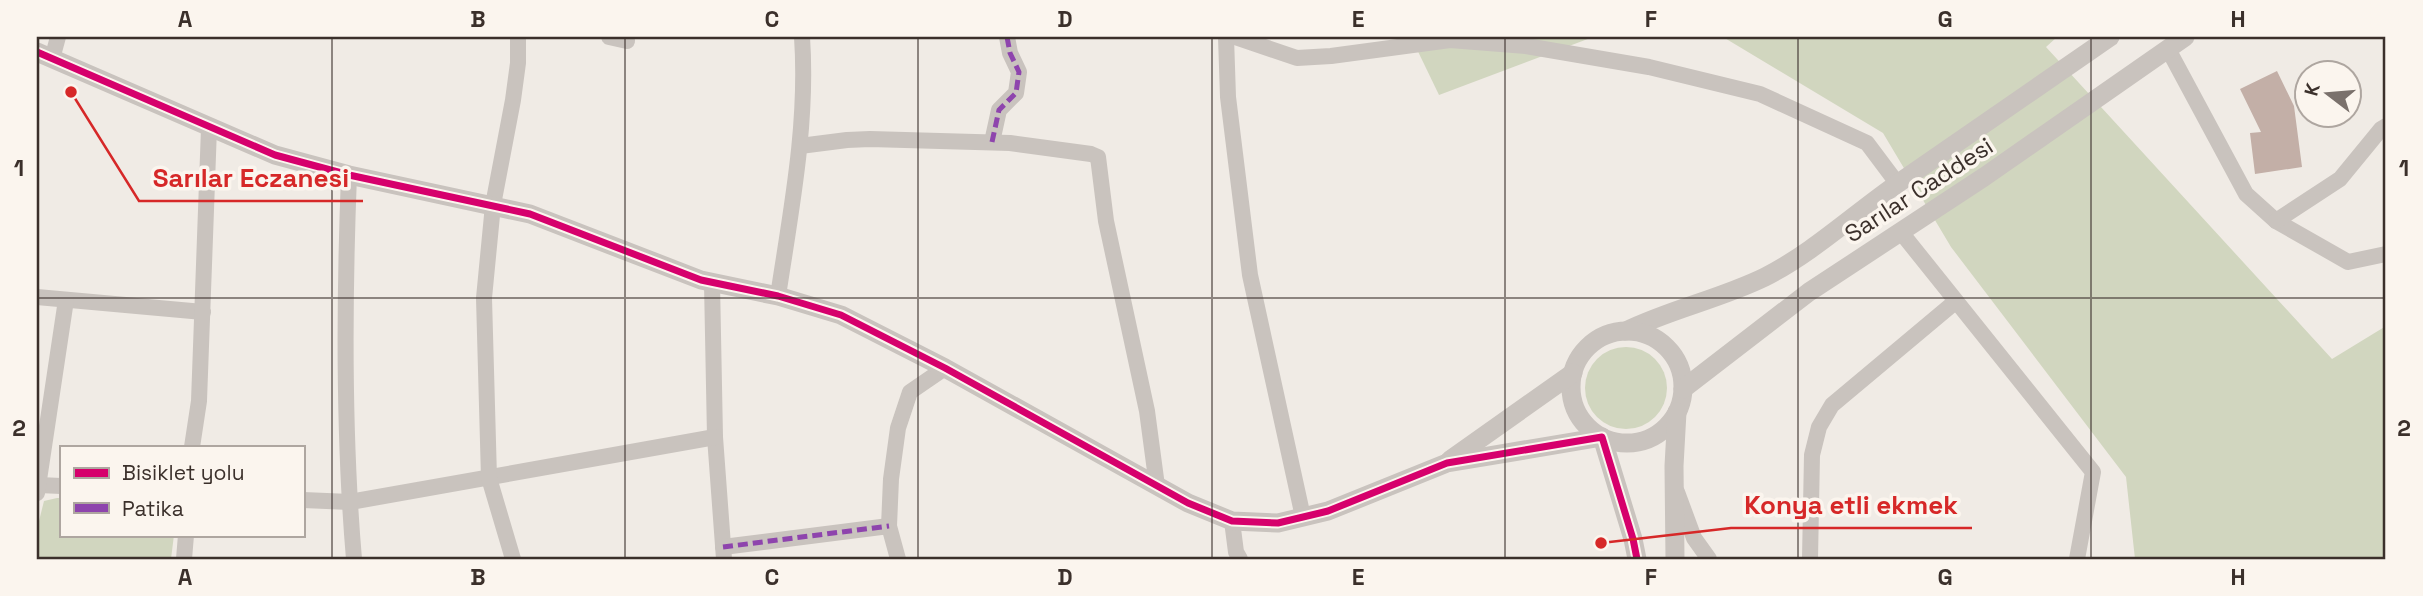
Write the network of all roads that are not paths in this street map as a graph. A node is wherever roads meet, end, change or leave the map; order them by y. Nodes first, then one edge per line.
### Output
1 (58, 37) edge
2 (518, 37) edge
3 (609, 37) edge
4 (802, 37) edge
5 (1007, 37) edge
6 (1226, 37) edge
7 (1235, 37) edge
8 (2110, 37) edge
9 (2185, 37) edge
10 (627, 41) dead end
11 (2168, 49) junction
12 (44, 56) edge
13 (2386, 126) edge
14 (209, 128) junction
15 (992, 142) junction
16 (800, 146) junction
17 (349, 175) junction
18 (1898, 183) junction
19 (493, 205) junction
20 (2276, 221) junction
21 (1900, 232) junction
22 (2386, 254) edge
23 (712, 283) junction
24 (778, 296) junction
25 (37, 297) edge
26 (66, 300) junction
27 (1955, 302) junction
28 (203, 312) junction
29 (1626, 331) junction
30 (945, 368) junction
31 (1573, 373) junction
32 (1683, 389) junction
33 (1677, 412) junction
34 (715, 437) junction
35 (1602, 438) junction
36 (192, 446) edge
37 (1447, 463) junction
38 (489, 478) junction
39 (60, 486) edge
40 (1157, 486) junction
41 (38, 489) edge
42 (1676, 491) junction
43 (304, 500) edge
44 (350, 502) junction
45 (1303, 517) junction
46 (1232, 520) junction
47 (889, 526) junction
48 (186, 536) edge
49 (724, 553) edge
50 (184, 559) edge
51 (354, 559) edge
52 (513, 559) edge
53 (898, 559) edge
54 (1240, 559) edge
55 (1637, 559) edge
56 (1675, 559) edge
57 (1709, 559) edge
58 (1810, 559) edge
59 (2077, 559) edge

1 - 12 street
2 - 19 street
3 - 10 street
4 - 16 street
5 - 15 street
6 - 45 street
7 - 18 street
8 - 18 street, Sarılar Caddesi
9 - 11 street, Sarılar Caddesi
11 - 20 street
11 - 21 street, Sarılar Caddesi
12 - 14 street, Sarılar Caddesi
13 - 20 street
14 - 17 street, Sarılar Caddesi
14 - 28 street
15 - 16 street
15 - 40 street
16 - 24 street
17 - 19 street, Sarılar Caddesi
17 - 44 street
18 - 29 street, Sarılar Caddesi
19 - 23 street, Sarılar Caddesi
19 - 38 street
20 - 22 street
21 - 27 street
21 - 32 street, Sarılar Caddesi
23 - 24 street, Sarılar Caddesi
23 - 34 street
24 - 30 street, Sarılar Caddesi
25 - 26 street
26 - 28 street
26 - 41 street
27 - 58 street
27 - 59 street
28 - 36 street
29 - 31 street, Sarılar Caddesi
29 - 32 street
30 - 40 street, Sarılar Caddesi
30 - 47 street
31 - 35 street
31 - 37 street, Sarılar Caddesi
32 - 33 street, Sarılar Caddesi
33 - 35 street, Sarılar Caddesi
33 - 42 street
34 - 38 street
34 - 49 street
35 - 37 street, Sarılar Caddesi
35 - 55 street
37 - 45 street, Sarılar Caddesi
38 - 44 street
38 - 52 street
39 - 41 street
40 - 46 street, Sarılar Caddesi
42 - 56 street
42 - 57 street
43 - 44 street
44 - 51 street
45 - 46 street, Sarılar Caddesi
46 - 54 street
47 - 49 street
47 - 53 street
48 - 50 street

